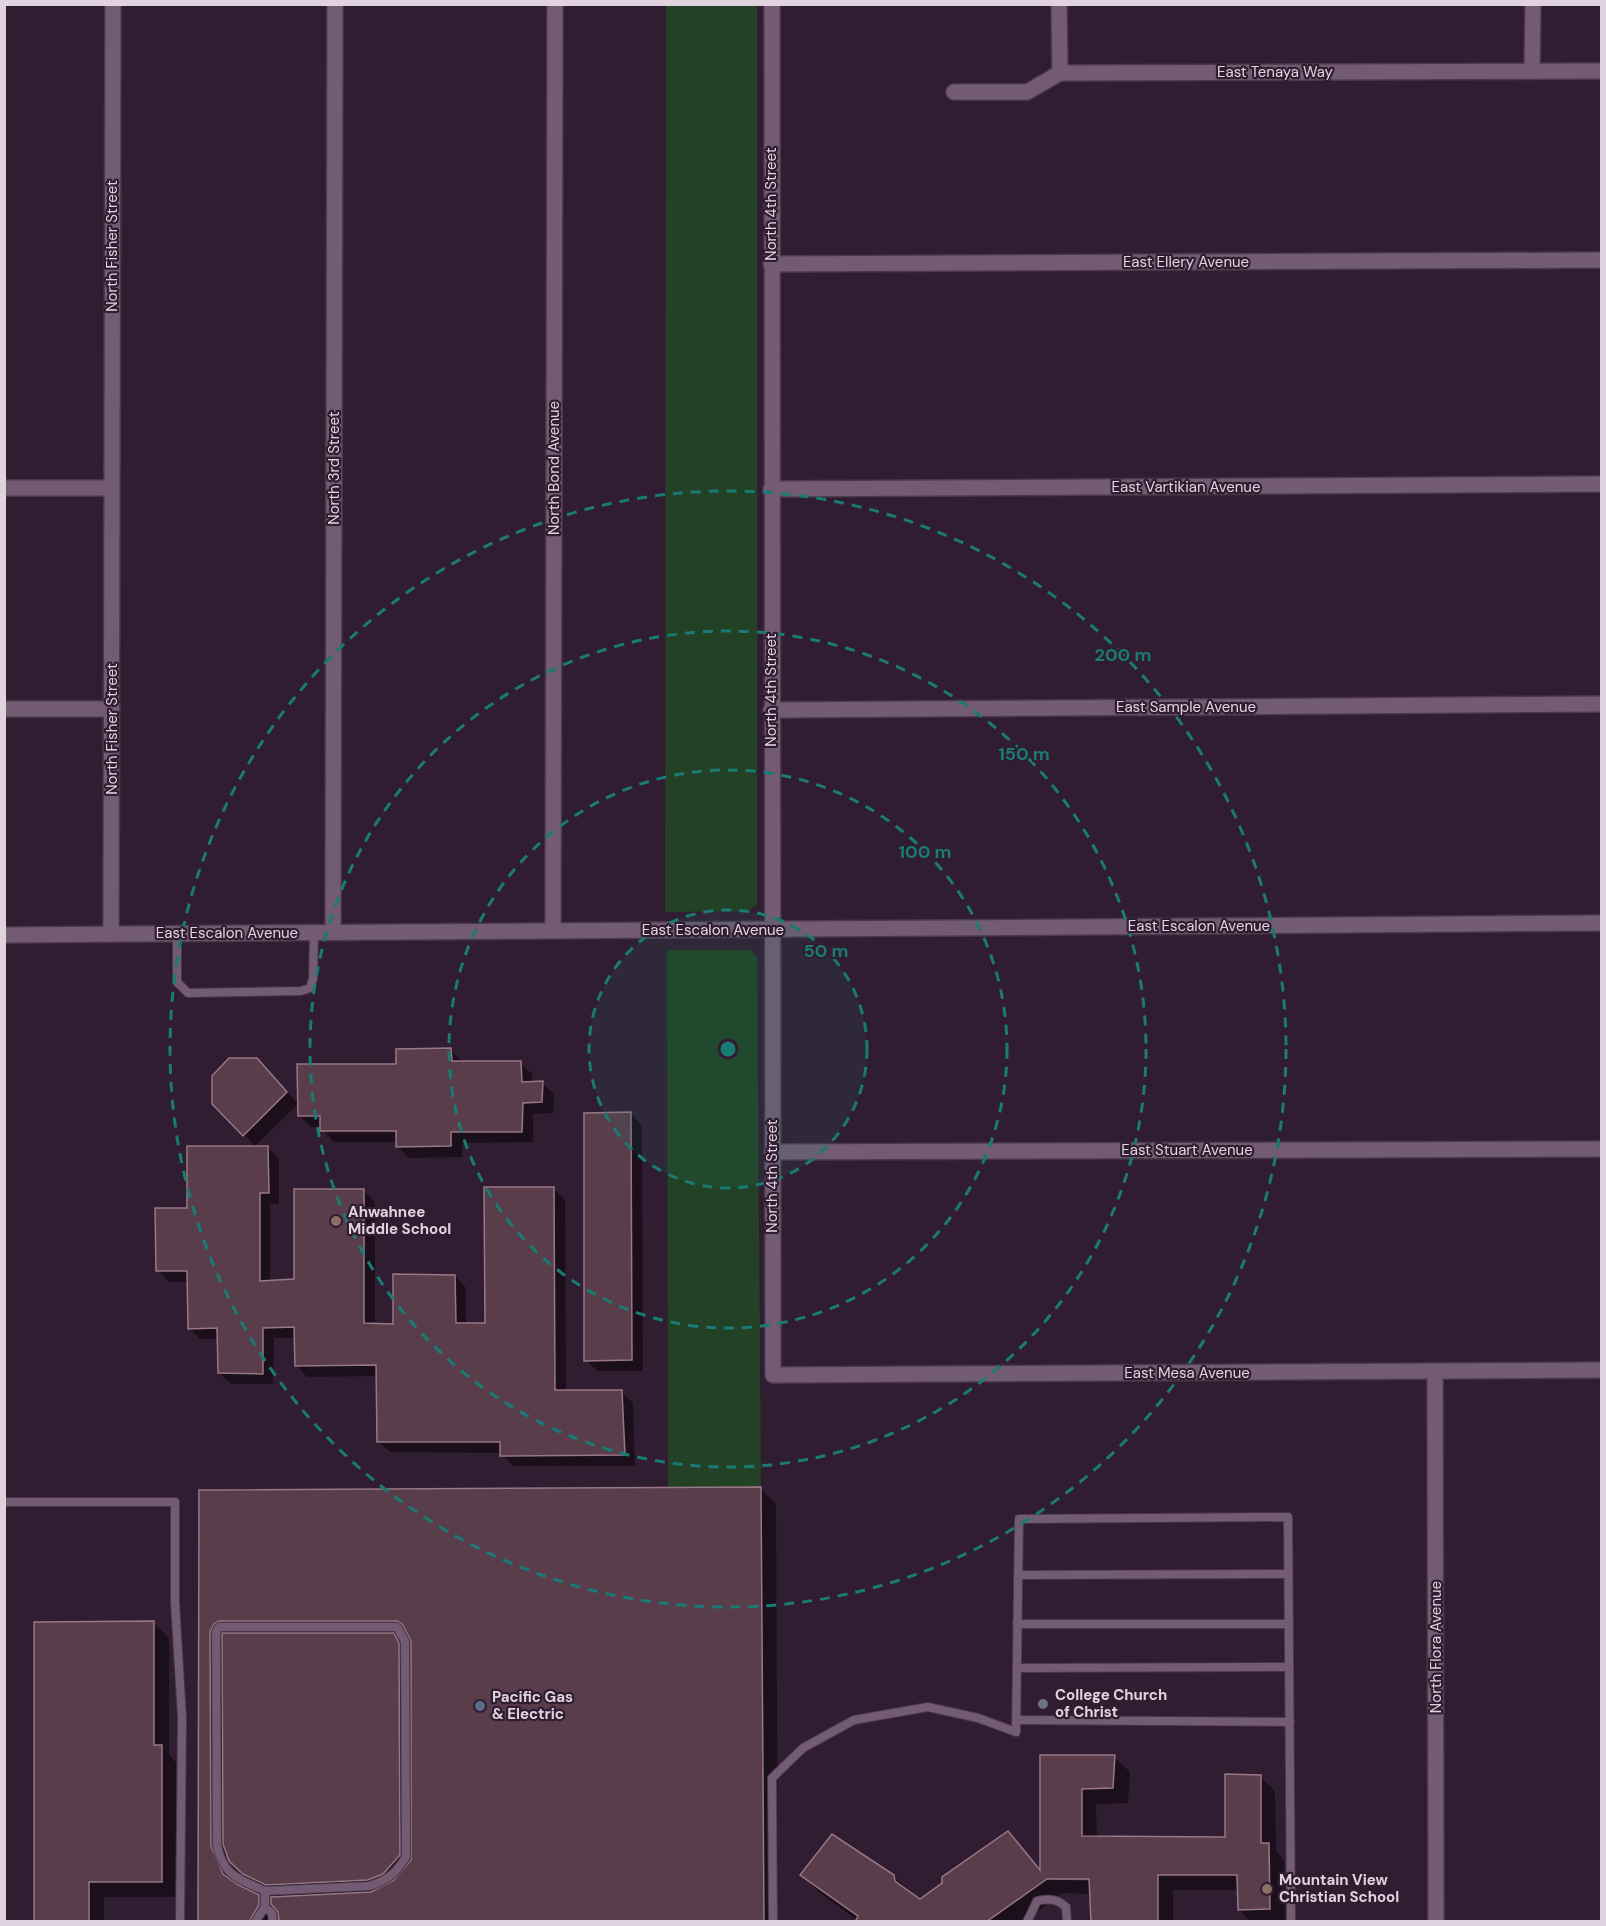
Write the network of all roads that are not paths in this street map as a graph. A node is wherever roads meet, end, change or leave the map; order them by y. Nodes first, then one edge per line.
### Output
1 (113, 4) edge
2 (334, 4) edge
3 (555, 4) edge
4 (772, 4) edge
5 (1059, 4) edge
6 (1533, 4) edge
7 (1532, 71) junction
8 (1602, 71) edge
9 (1060, 73) junction
10 (954, 92) dead end
11 (1602, 260) edge
12 (771, 264) junction
13 (1602, 484) edge
14 (4, 488) edge
15 (112, 488) junction
16 (771, 489) junction
17 (1602, 704) edge
18 (4, 709) edge
19 (112, 709) junction
20 (771, 710) junction
21 (1602, 923) edge
22 (771, 929) junction
23 (553, 931) junction
24 (314, 932) junction
25 (333, 932) junction
26 (177, 933) junction
27 (111, 934) junction
28 (4, 935) edge
29 (1602, 1149) edge
30 (772, 1152) junction
31 (1602, 1370) edge
32 (1435, 1372) junction
33 (773, 1375) joint
34 (4, 1502) edge
35 (1288, 1574) junction
36 (1018, 1575) junction
37 (1017, 1624) junction
38 (1289, 1624) junction
39 (1289, 1667) junction
40 (1017, 1668) junction
41 (1016, 1720) junction
42 (1290, 1722) junction
43 (265, 1891) junction
44 (265, 1907) junction
45 (773, 1921) edge
46 (180, 1922) edge
47 (255, 1922) edge
48 (273, 1922) edge
49 (1027, 1922) edge
50 (1067, 1922) edge
51 (1291, 1922) edge
52 (1436, 1922) edge

1 - 15 street, North Fisher Street
2 - 25 street, North 3rd Street
3 - 23 street, North Bond Avenue
4 - 12 street, North 4th Street
5 - 9 street
6 - 7 street
7 - 8 street, East Tenaya Way
7 - 9 street, East Tenaya Way
9 - 10 street, East Tenaya Way
11 - 12 street, East Ellery Avenue
12 - 16 street, North 4th Street
13 - 16 street, East Vartikian Avenue
14 - 15 street
15 - 19 street, North Fisher Street
16 - 20 street, North 4th Street
17 - 20 street, East Sample Avenue
18 - 19 street
19 - 27 street, North Fisher Street
20 - 22 street, North 4th Street
21 - 22 street, East Escalon Avenue
22 - 23 street, East Escalon Avenue
22 - 30 street, North 4th Street
23 - 25 street, East Escalon Avenue
24 - 25 street, East Escalon Avenue
24 - 26 street, East Escalon Avenue
24 - 26 lane
26 - 27 street, East Escalon Avenue
27 - 28 street, East Escalon Avenue
29 - 30 street, East Stuart Avenue
30 - 33 street, North 4th Street
31 - 32 street, East Mesa Avenue
32 - 33 street, East Mesa Avenue
32 - 52 street, North Flora Avenue
34 - 46 lane
35 - 36 lane
35 - 36 lane
35 - 38 lane
36 - 37 lane
37 - 38 lane
37 - 40 lane
38 - 39 lane
39 - 40 lane
39 - 42 lane
40 - 41 lane
41 - 42 lane
41 - 45 lane
42 - 51 lane
43 - 43 lane
43 - 44 lane
44 - 47 lane
44 - 48 lane
49 - 50 lane

